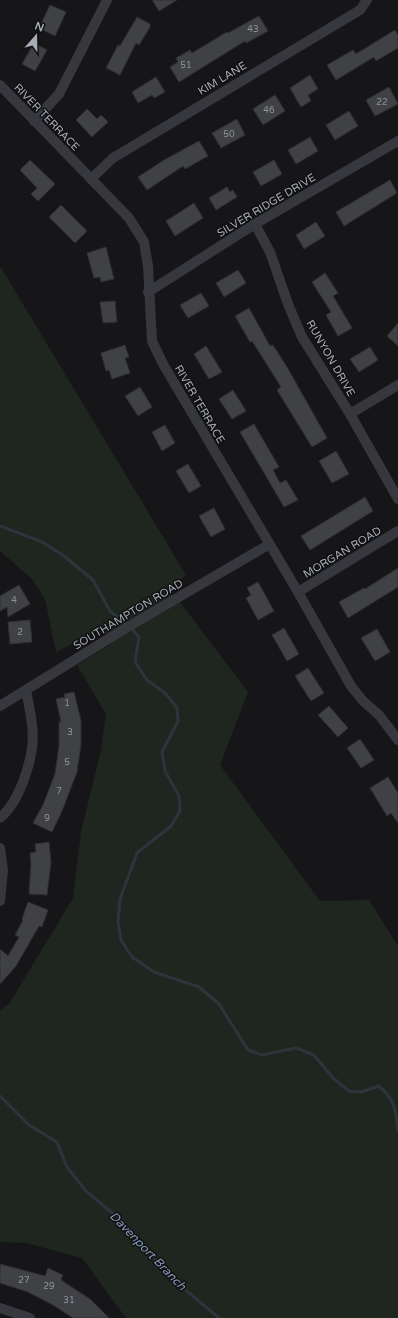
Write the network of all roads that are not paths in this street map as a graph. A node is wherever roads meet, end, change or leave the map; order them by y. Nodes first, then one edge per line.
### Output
1 (107, 0) edge
2 (367, 0) edge
3 (0, 85) edge
4 (34, 121) junction
5 (398, 141) edge
6 (91, 179) junction
7 (255, 224) junction
8 (148, 292) junction
9 (398, 385) edge
10 (350, 414) junction
11 (398, 499) edge
12 (398, 531) edge
13 (268, 544) junction
14 (298, 592) junction
15 (26, 691) junction
16 (0, 706) edge
17 (398, 740) edge
18 (0, 818) edge
19 (0, 848) edge
20 (0, 901) edge
21 (0, 1308) edge
22 (30, 1318) edge

1 - 4 street
2 - 6 street, KIM LANE
3 - 4 street, RIVER TERRACE
4 - 6 street, RIVER TERRACE
5 - 7 street, SILVER RIDGE DRIVE
6 - 8 street, RIVER TERRACE
7 - 8 street, SILVER RIDGE DRIVE
7 - 10 street, RUNYON DRIVE
8 - 13 street, RIVER TERRACE
9 - 10 street
10 - 11 street, RUNYON DRIVE
12 - 14 street, MORGAN ROAD
13 - 14 street, RIVER TERRACE
13 - 15 street, SOUTHAMPTON ROAD
14 - 17 street, RIVER TERRACE
15 - 16 street, SOUTHAMPTON ROAD
15 - 18 street
19 - 20 street
21 - 22 street

